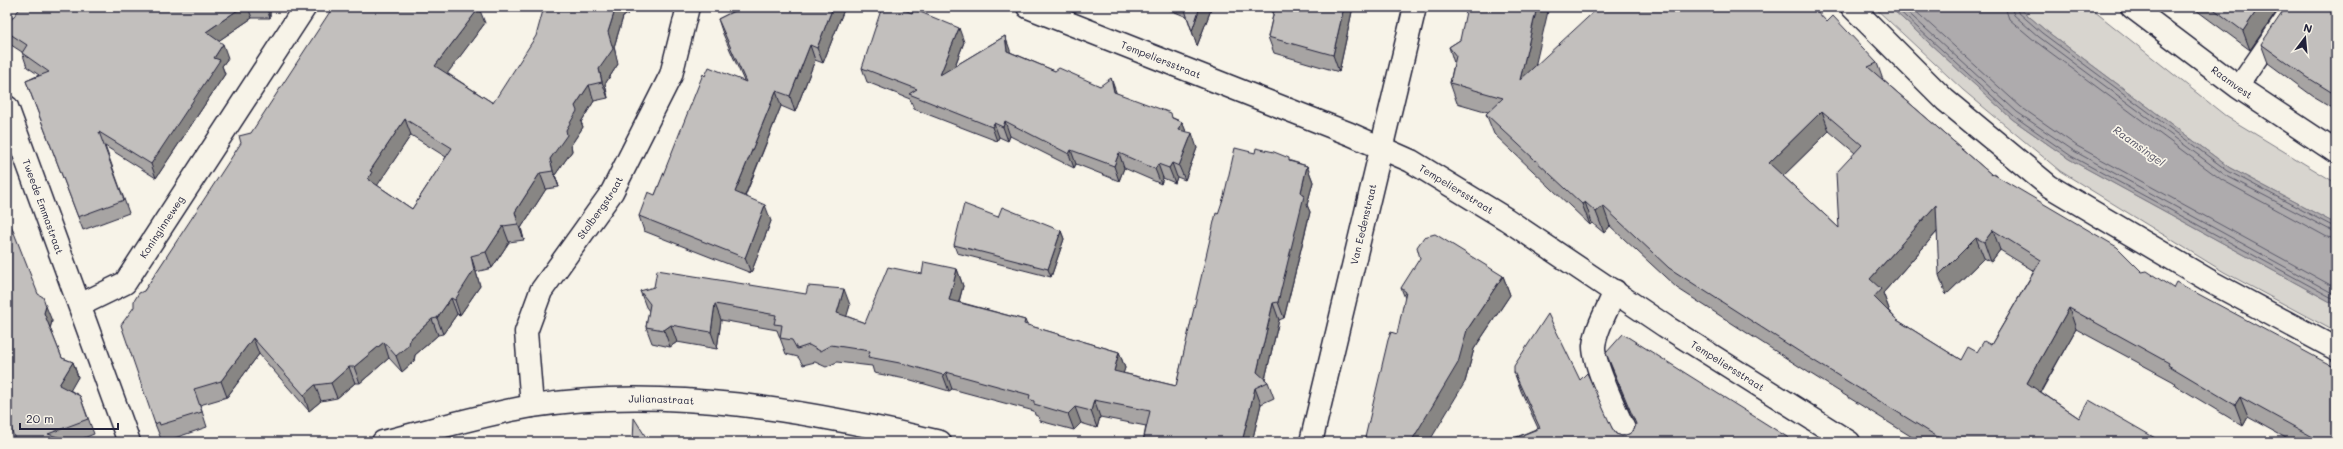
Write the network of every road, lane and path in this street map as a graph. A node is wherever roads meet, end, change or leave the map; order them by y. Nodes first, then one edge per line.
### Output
1 (305, 7) edge
2 (688, 7) edge
3 (1028, 7) edge
4 (1415, 7) edge
5 (1852, 7) edge
6 (2132, 7) edge
7 (2293, 7) edge
8 (2238, 87) junction
9 (7, 107) edge
10 (1382, 148) junction
11 (2336, 152) edge
12 (1615, 292) junction
13 (80, 305) junction
14 (2336, 348) edge
15 (532, 406) junction
16 (129, 442) edge
17 (383, 442) edge
18 (940, 442) edge
19 (1311, 442) edge
20 (1630, 442) edge
21 (1849, 442) edge

1 - 13 street, Koninginneweg
2 - 15 street, Stolbergstraat
3 - 10 street, Tempeliersstraat
4 - 10 street, Van Eedenstraat
5 - 14 street
6 - 8 street, Raamvest
7 - 8 street
8 - 11 street, Raamvest
9 - 13 street, Tweede Emmastraat
10 - 12 street, Tempeliersstraat
10 - 19 street, Van Eedenstraat
12 - 20 street
12 - 21 street, Tempeliersstraat
13 - 16 street
15 - 17 street, Julianastraat
15 - 18 street, Julianastraat

